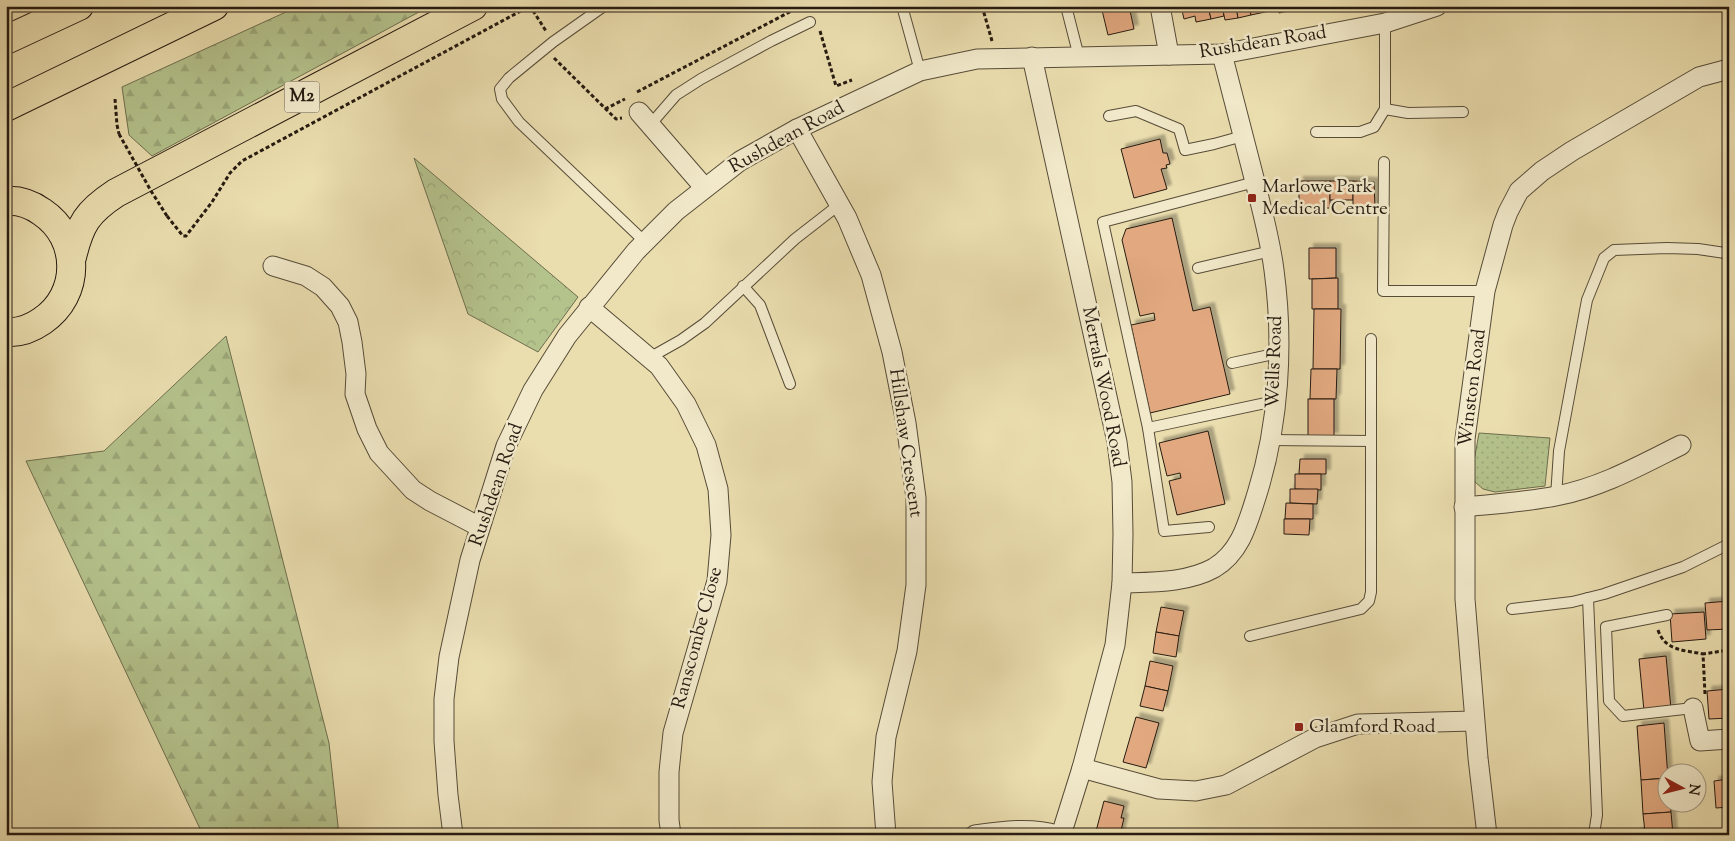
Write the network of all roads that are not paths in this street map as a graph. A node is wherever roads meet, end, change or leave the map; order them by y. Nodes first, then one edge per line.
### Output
1 (80, 6) edge
2 (214, 6) edge
3 (473, 6) edge
4 (604, 6) edge
5 (902, 6) edge
6 (1066, 6) edge
7 (1160, 6) edge
8 (1437, 6) edge
9 (1385, 22) junction
10 (814, 23) road end
11 (10, 38) edge
12 (1222, 54) junction
13 (1169, 55) junction
14 (1032, 57) junction
15 (1079, 57) junction
16 (1729, 69) edge
17 (920, 71) junction
18 (6, 107) edge
19 (1385, 108) junction
20 (1464, 112) dead end
21 (1109, 116) dead end
22 (645, 119) joint
23 (797, 129) junction
24 (1316, 132) dead end
25 (1243, 136) junction
26 (1384, 162) dead end
27 (1255, 182) junction
28 (704, 187) junction
29 (8, 200) edge
30 (840, 204) junction
31 (645, 242) junction
32 (1271, 251) junction
33 (72, 257) junction
34 (1729, 257) edge
35 (273, 266) dead end
36 (1198, 268) dead end
37 (743, 286) junction
38 (1485, 291) junction
39 (589, 307) junction
40 (6, 332) edge
41 (1371, 339) dead end
42 (1278, 353) junction
43 (649, 358) junction
44 (1232, 363) dead end
45 (790, 384) dead end
46 (1275, 401) junction
47 (1148, 428) junction
48 (1270, 440) junction
49 (1371, 441) junction
50 (1681, 445) dead end
51 (1556, 496) junction
52 (1464, 507) junction
53 (480, 526) junction
54 (1209, 527) dead end
55 (1729, 544) edge
56 (1122, 583) junction
57 (1588, 598) junction
58 (1512, 609) dead end
59 (1667, 615) dead end
60 (1250, 636) dead end
61 (1693, 708) joint
62 (1474, 721) junction
63 (1729, 739) edge
64 (1082, 768) junction
65 (454, 835) edge
66 (671, 835) edge
67 (886, 835) edge
68 (975, 835) edge
69 (1057, 835) edge
70 (1061, 835) edge
71 (1487, 835) edge
72 (1591, 835) edge

1 - 11 highway
2 - 18 highway
3 - 33 highway, M2
4 - 31 lane
5 - 17 lane
6 - 15 lane
7 - 13 street
8 - 9 street, Rushdean Road
9 - 12 street, Rushdean Road
9 - 19 lane
10 - 22 lane
12 - 13 street, Rushdean Road
12 - 25 street, Wells Road
13 - 15 street, Rushdean Road
14 - 15 street, Rushdean Road
14 - 17 street, Rushdean Road
14 - 56 street, Merrals Wood Road
16 - 38 street, Winston Road
17 - 23 street, Rushdean Road
19 - 20 lane
19 - 24 lane
21 - 25 lane
22 - 28 street
23 - 28 street, Rushdean Road
23 - 30 street, Hillshaw Crescent
25 - 27 street, Wells Road
26 - 38 lane
27 - 32 street, Wells Road
27 - 47 lane
28 - 31 street, Rushdean Road
29 - 33 highway
30 - 37 lane
30 - 67 street, Hillshaw Crescent
31 - 39 street, Rushdean Road
32 - 36 lane
32 - 42 street, Wells Road
33 - 40 highway
34 - 51 lane
35 - 53 street
37 - 43 lane
37 - 45 lane
38 - 52 street, Winston Road
39 - 43 street, Ranscombe Close
39 - 53 street, Rushdean Road
41 - 49 lane
42 - 44 lane
42 - 46 street, Wells Road
43 - 66 street, Ranscombe Close
46 - 47 lane
46 - 48 street, Wells Road
47 - 54 lane
48 - 49 lane
48 - 56 street, Wells Road
49 - 60 lane
50 - 51 street
51 - 52 street
52 - 62 street, Winston Road
53 - 65 street, Rushdean Road
55 - 57 lane
56 - 64 street, Merrals Wood Road
57 - 58 lane
57 - 72 lane
59 - 61 lane
61 - 63 street
62 - 64 street
62 - 71 street, Winston Road
64 - 70 street, Merrals Wood Road
68 - 69 street

